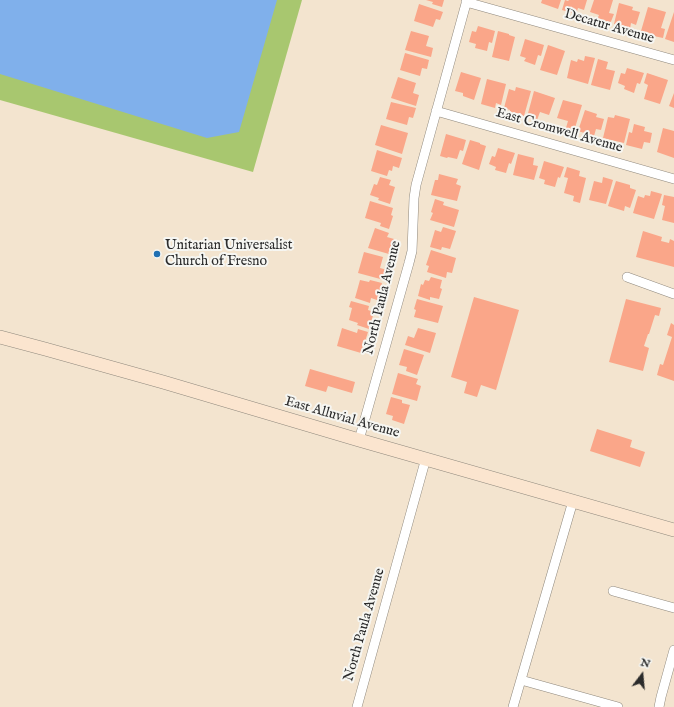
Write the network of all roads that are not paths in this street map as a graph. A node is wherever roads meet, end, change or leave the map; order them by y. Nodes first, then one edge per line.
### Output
1 (467, 1) edge
2 (674, 60) edge
3 (436, 111) junction
4 (674, 179) edge
5 (626, 277) dead end
6 (674, 294) edge
7 (0, 337) edge
8 (359, 440) junction
9 (426, 458) junction
10 (573, 501) junction
11 (674, 530) edge
12 (613, 591) dead end
13 (674, 608) edge
14 (674, 650) edge
15 (521, 680) junction
16 (357, 707) edge
17 (514, 707) edge
18 (618, 707) edge
19 (659, 707) edge

1 - 2 street, Decatur Avenue
1 - 3 street, North Paula Avenue
3 - 4 street, East Cromwell Avenue
3 - 8 street, North Paula Avenue
5 - 6 street
7 - 8 street, East Alluvial Avenue
8 - 9 street, East Alluvial Avenue
9 - 10 street, East Alluvial Avenue
9 - 16 street, North Paula Avenue
10 - 11 street, East Alluvial Avenue
10 - 15 street
12 - 13 street
14 - 19 street
15 - 17 street
15 - 18 street

